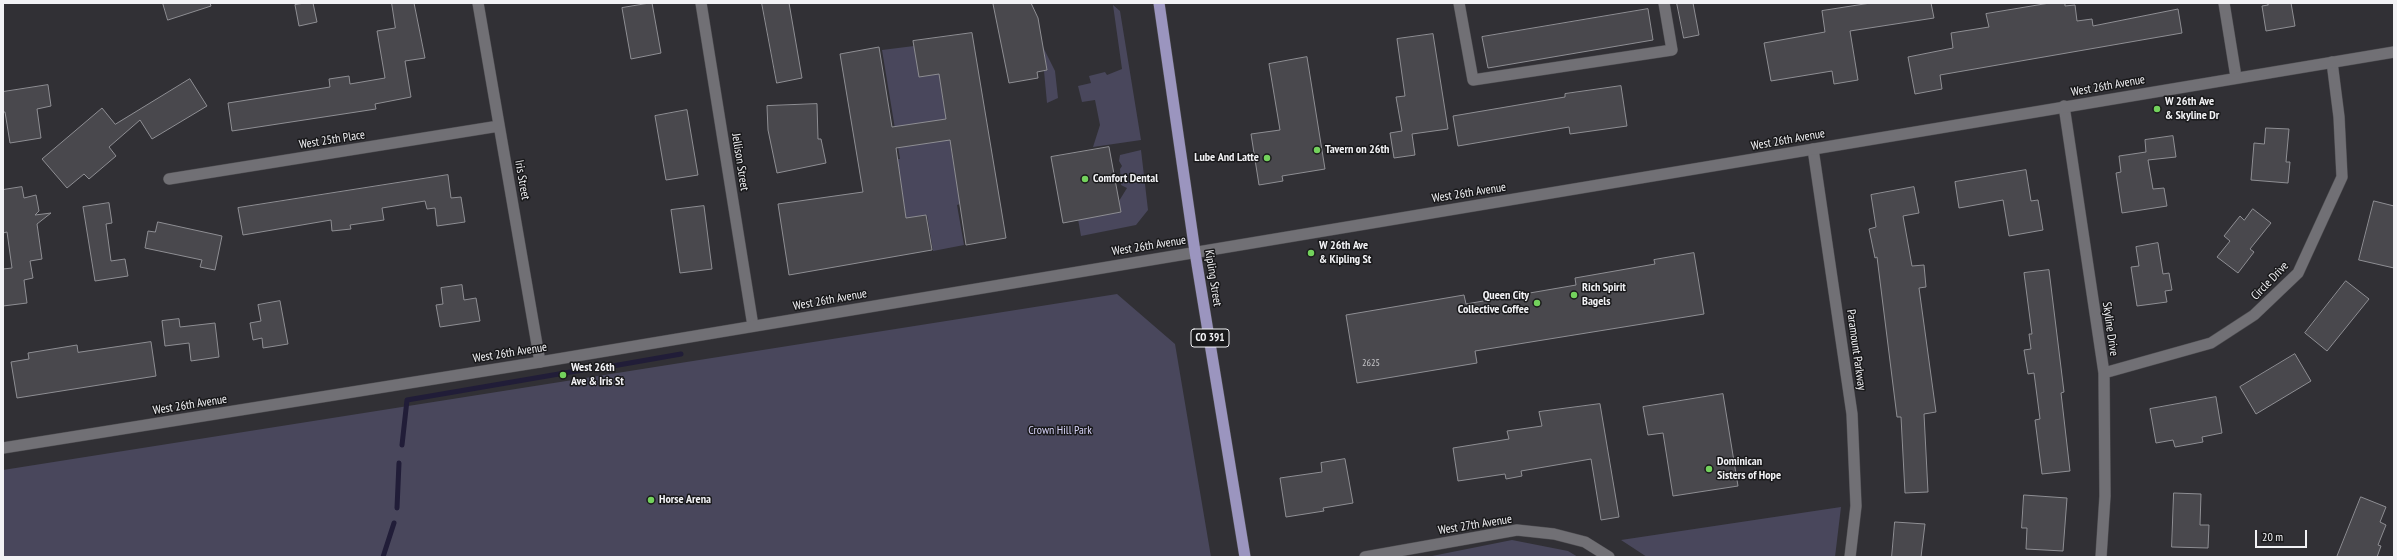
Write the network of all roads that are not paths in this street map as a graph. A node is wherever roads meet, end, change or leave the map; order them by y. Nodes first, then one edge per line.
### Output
1 (478, 3) edge
2 (701, 3) edge
3 (1159, 3) edge
4 (1459, 3) edge
5 (1664, 3) edge
6 (2224, 3) edge
7 (2394, 52) edge
8 (2332, 62) junction
9 (2236, 76) junction
10 (2064, 106) junction
11 (499, 126) junction
12 (1813, 148) junction
13 (169, 179) dead end
14 (1195, 252) junction
15 (753, 326) junction
16 (540, 362) junction
17 (2104, 373) junction
18 (3, 448) edge
19 (1246, 557) edge
20 (1365, 557) edge
21 (1609, 557) edge
22 (1850, 557) edge
23 (2101, 557) edge

1 - 11 street, Iris Street
2 - 15 street, Jellison Street
3 - 14 main road, Kipling Street / CO 391
4 - 5 street
6 - 9 street
7 - 8 street, West 26th Avenue
8 - 9 street, West 26th Avenue
8 - 17 street, Circle Drive
9 - 10 street, West 26th Avenue
10 - 12 street, West 26th Avenue
10 - 17 street, Skyline Drive
11 - 13 street, West 25th Place
11 - 16 street, Iris Street
12 - 14 street, West 26th Avenue
12 - 22 street, Paramount Parkway
14 - 15 street, West 26th Avenue
14 - 19 main road, Kipling Street / CO 391
15 - 16 street, West 26th Avenue
16 - 18 street, West 26th Avenue
17 - 23 street, Skyline Drive
20 - 21 street, West 27th Avenue

